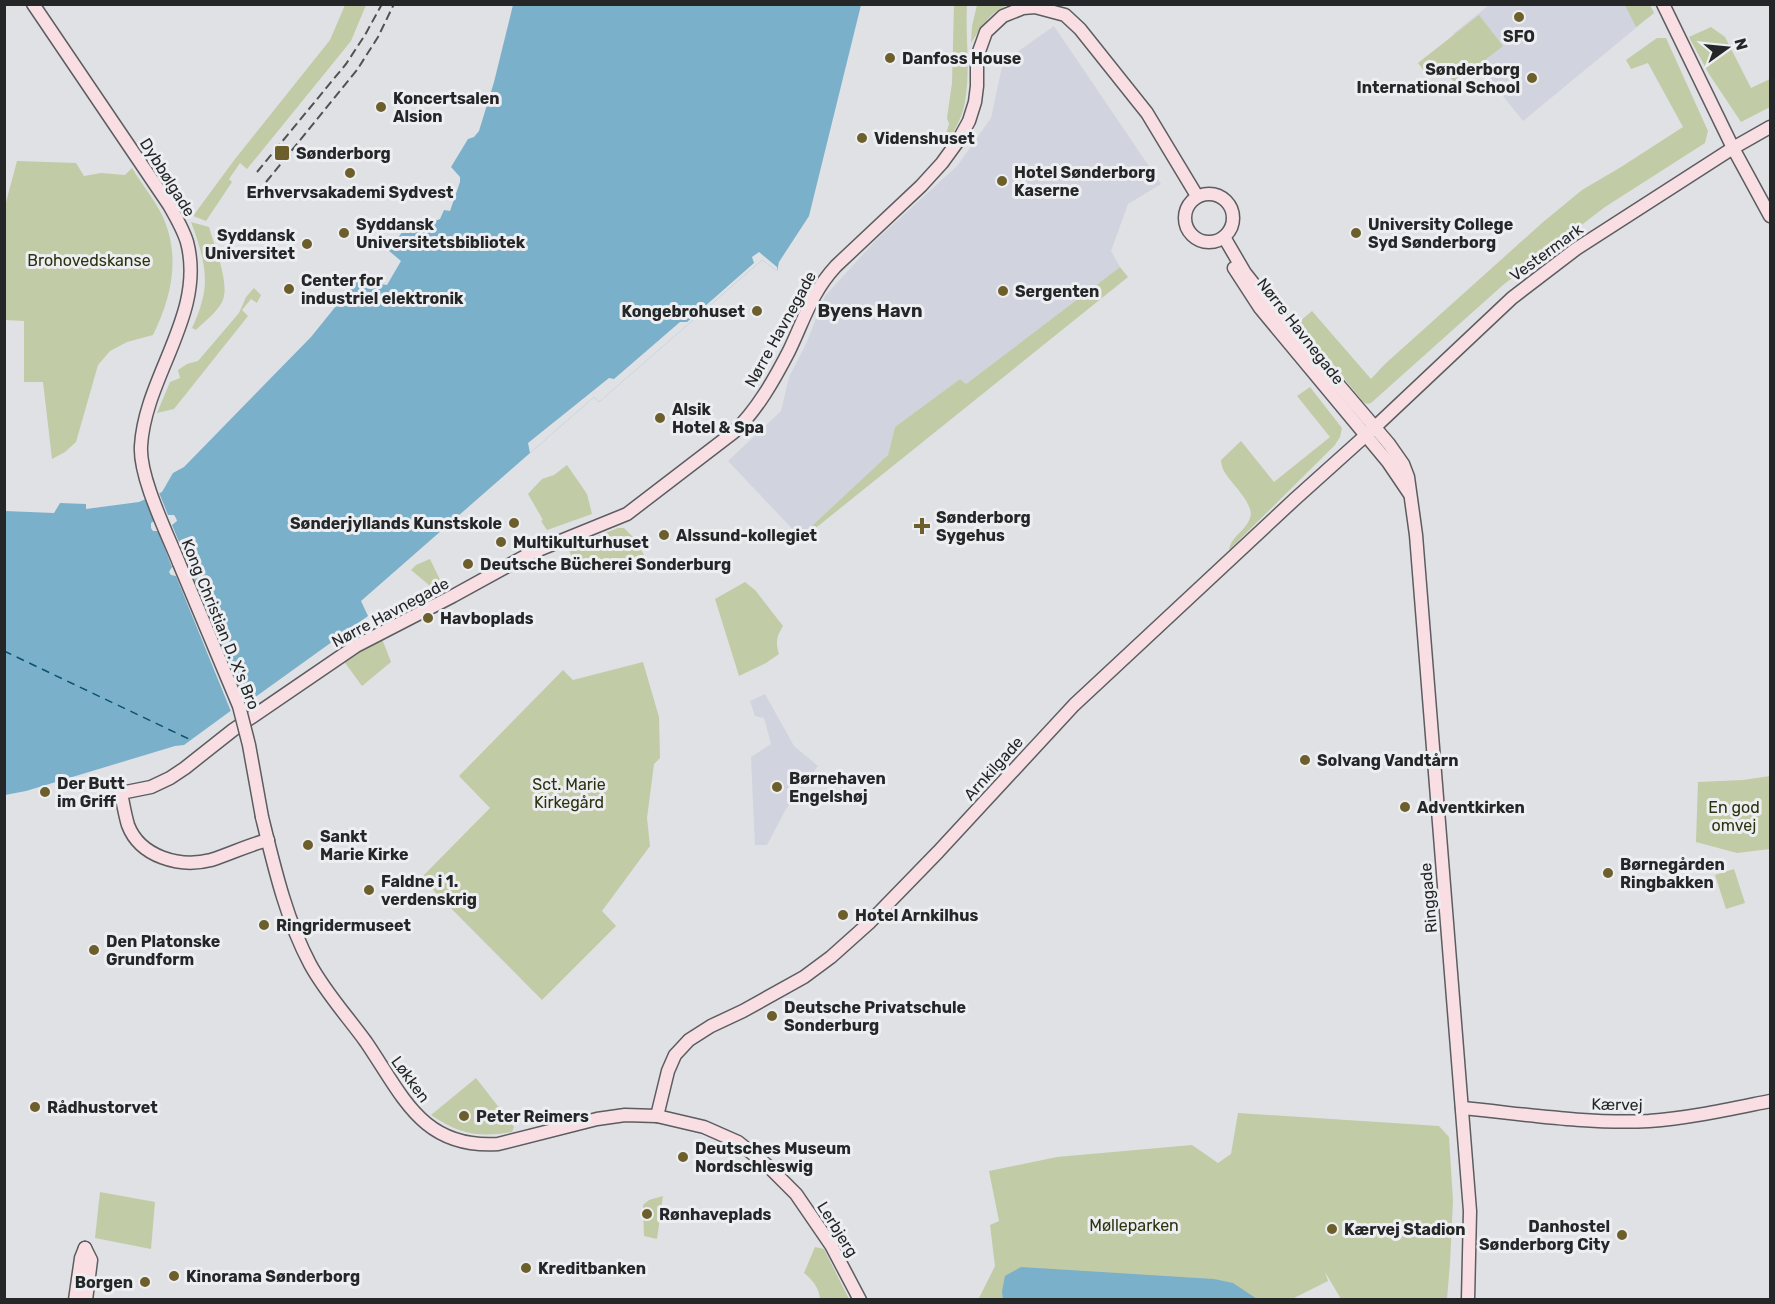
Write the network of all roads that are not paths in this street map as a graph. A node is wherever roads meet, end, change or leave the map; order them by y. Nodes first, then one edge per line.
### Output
1 (33, 4) edge
2 (1663, 4) edge
3 (1035, 6) edge
4 (1770, 127) edge
5 (1733, 148) junction
6 (1197, 196) junction
7 (1770, 216) edge
8 (1221, 239) junction
9 (144, 423) joint
10 (1370, 432) junction
11 (268, 840) junction
12 (1770, 1101) edge
13 (1462, 1108) junction
14 (657, 1116) junction
15 (75, 1299) edge
16 (86, 1299) edge
17 (860, 1299) edge
18 (1468, 1299) edge

1 - 9 street, Dybbølgade
2 - 5 street
3 - 6 street, Nørre Havnegade
3 - 11 street, Nørre Havnegade
4 - 5 street, Vestermark
5 - 7 street
5 - 10 street, Vestermark
6 - 8 street
6 - 8 street
8 - 10 street, Nørre Havnegade
9 - 11 street, Kong Christian D. X's Bro, bridge
10 - 13 street, Ringgade
10 - 14 street, Arnkilgade
11 - 14 street, Løkken
12 - 13 street, Kærvej
13 - 18 street, Ringgade
14 - 17 street, Lerbjerg
15 - 16 street

